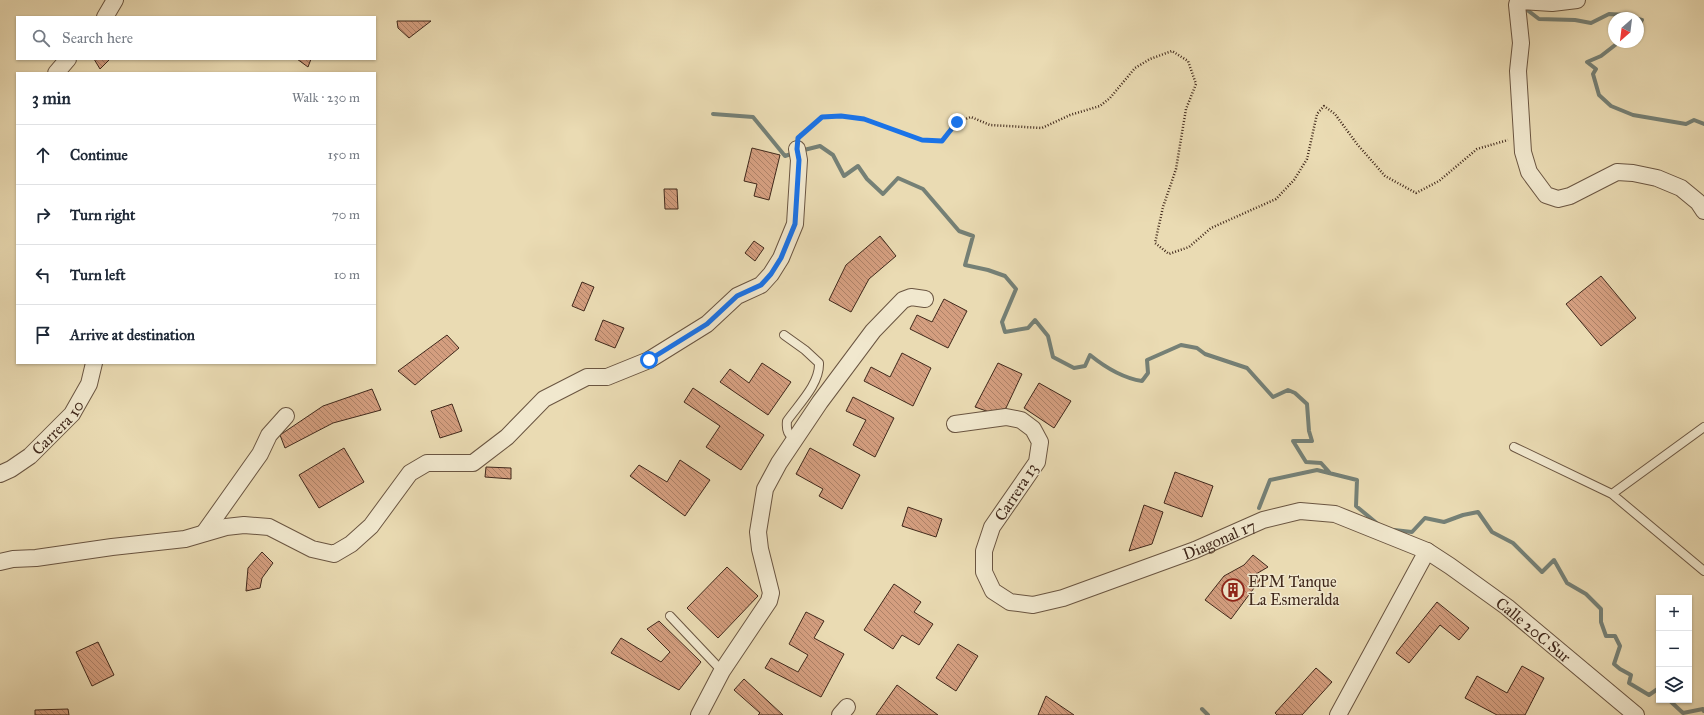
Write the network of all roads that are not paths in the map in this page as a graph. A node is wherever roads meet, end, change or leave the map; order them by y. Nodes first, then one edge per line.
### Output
1 (115, 0) edge
2 (1577, 0) edge
3 (1518, 1) edge
4 (106, 16) edge
5 (67, 60) edge
6 (57, 72) edge
7 (797, 149) road end
8 (1704, 211) edge
9 (925, 299) dead end
10 (784, 335) dead end
11 (94, 364) edge
12 (286, 416) dead end
13 (955, 424) dead end
14 (1704, 427) edge
15 (796, 440) junction
16 (1514, 447) dead end
17 (0, 474) edge
18 (1612, 494) junction
19 (204, 533) junction
20 (1427, 552) junction
21 (0, 562) edge
22 (1704, 570) edge
23 (1010, 602) joint
24 (670, 616) dead end
25 (722, 671) junction
26 (699, 715) edge
27 (1338, 715) edge
28 (1636, 715) edge

1 - 4 street
2 - 3 street
3 - 8 street
5 - 6 street
7 - 19 street
9 - 15 street
10 - 15 lane
11 - 17 street, Carrera 10
12 - 19 street
13 - 23 street, Carrera 13
14 - 18 lane
15 - 25 street
16 - 18 lane
18 - 22 lane
19 - 21 street
20 - 23 street, Diagonal 17
20 - 27 street
20 - 28 street, Calle 20C Sur
24 - 25 lane
25 - 26 street

